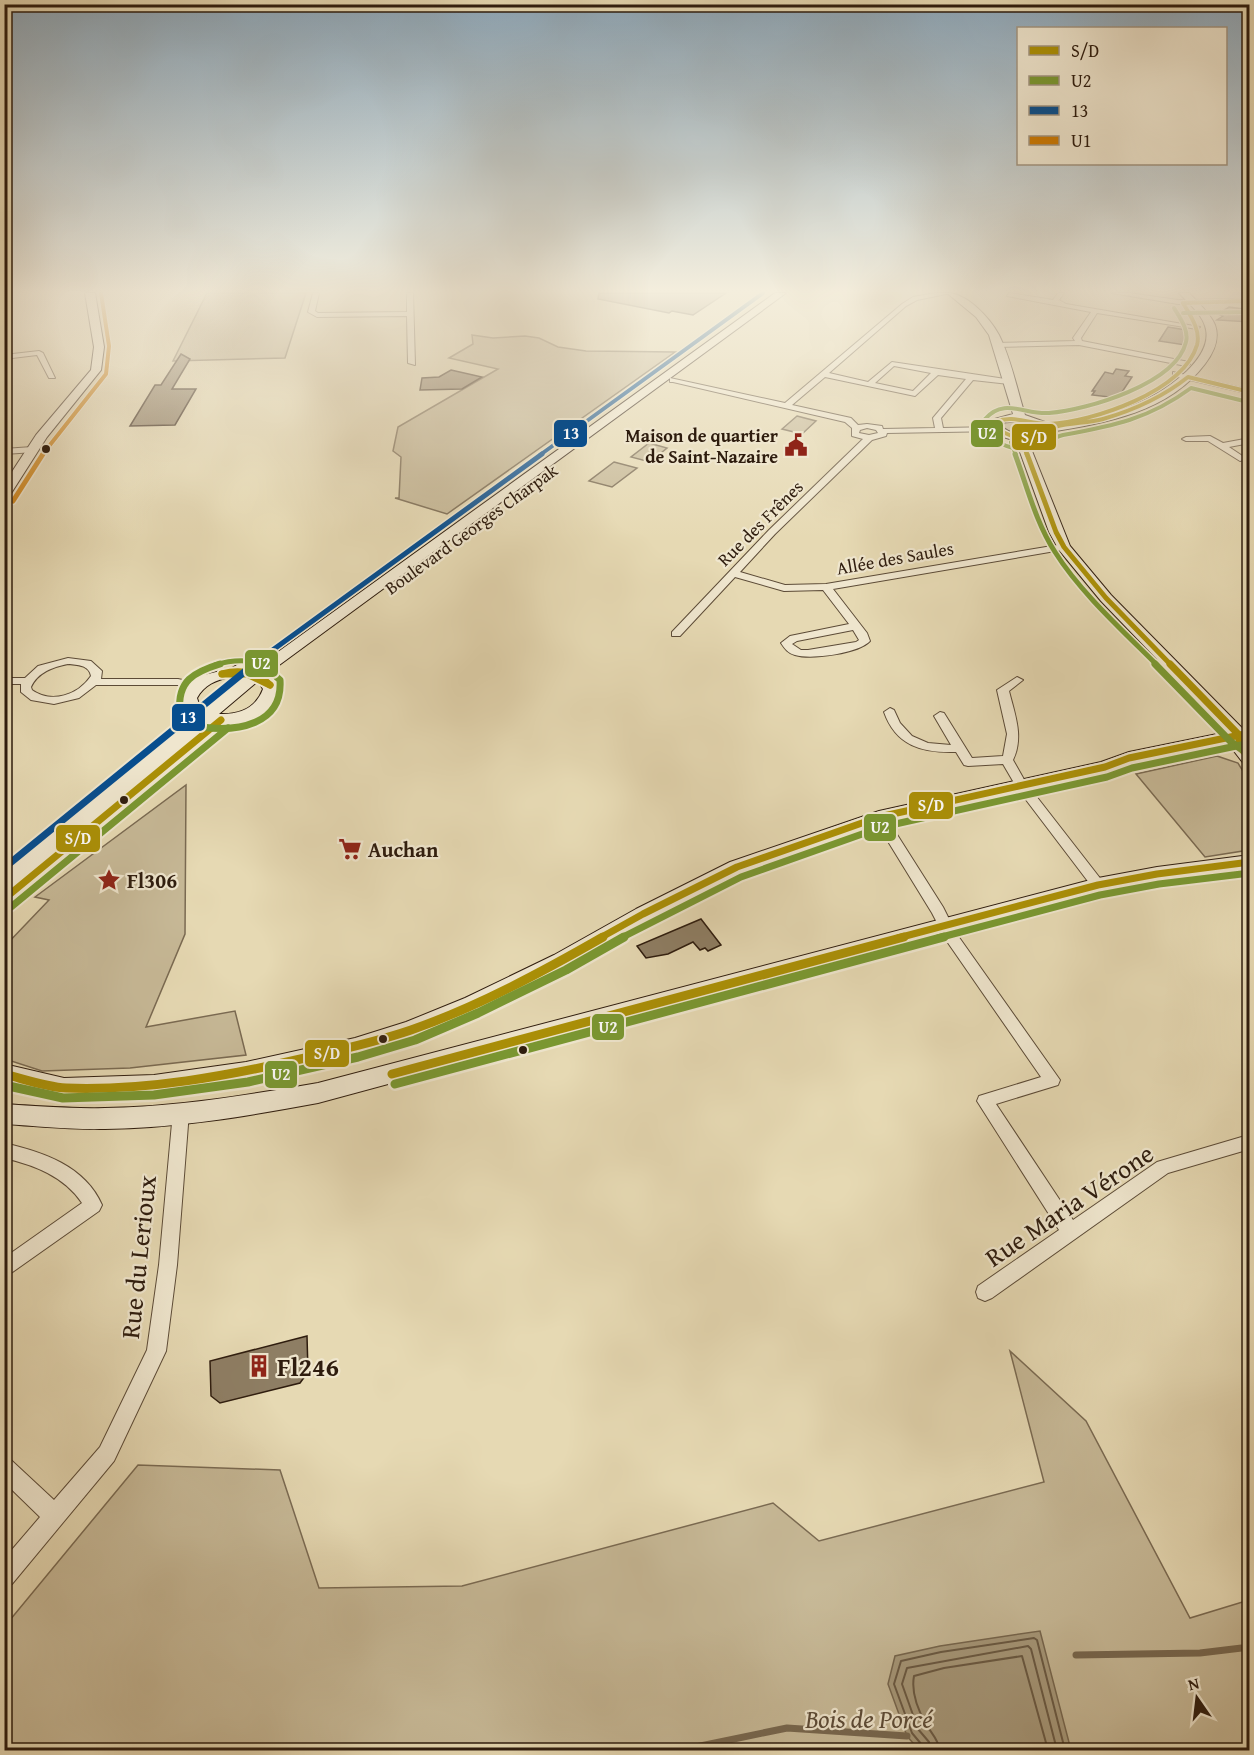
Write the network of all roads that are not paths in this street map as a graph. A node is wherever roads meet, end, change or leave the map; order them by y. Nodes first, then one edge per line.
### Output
1 (92, 375) edge
2 (657, 375) edge
3 (672, 375) edge
4 (680, 375) edge
5 (821, 375) edge
6 (826, 375) edge
7 (880, 375) edge
8 (933, 375) edge
9 (953, 375) edge
10 (1007, 375) edge
11 (1182, 375) joint
12 (971, 378) junction
13 (673, 380) junction
14 (1009, 382) junction
15 (870, 384) junction
16 (1250, 392) edge
17 (787, 405) junction
18 (1020, 417) junction
19 (1043, 427) junction
20 (856, 428) junction
21 (996, 429) junction
22 (939, 430) junction
23 (883, 431) junction
24 (869, 438) junction
25 (1020, 438) junction
26 (1186, 439) dead end
27 (1250, 440) edge
28 (1222, 446) junction
29 (32, 450) junction
30 (4, 452) edge
31 (1243, 459) dead end
32 (4, 495) edge
33 (1064, 547) junction
34 (734, 573) junction
35 (826, 587) junction
36 (856, 626) junction
37 (676, 634) dead end
38 (236, 672) junction
39 (263, 679) junction
40 (1017, 680) dead end
41 (4, 681) edge
42 (27, 681) junction
43 (94, 682) junction
44 (197, 686) junction
45 (890, 712) dead end
46 (940, 716) dead end
47 (200, 720) junction
48 (1246, 737) edge
49 (960, 748) junction
50 (1006, 760) junction
51 (1250, 760) edge
52 (1022, 785) junction
53 (879, 817) junction
54 (1250, 862) edge
55 (4, 864) edge
56 (4, 882) edge
57 (1098, 885) junction
58 (4, 899) edge
59 (945, 926) junction
60 (4, 1074) edge
61 (181, 1112) junction
62 (4, 1114) edge
63 (1250, 1147) edge
64 (4, 1150) edge
65 (1071, 1233) junction
66 (4, 1269) edge
67 (985, 1292) dead end
68 (4, 1467) edge
69 (56, 1517) junction
70 (4, 1576) edge

1 - 29 main road
2 - 38 main road, Boulevard Georges Charpak
3 - 39 main road
4 - 13 main road, Boulevard Georges Charpak
5 - 17 street
6 - 15 street
7 - 15 street
8 - 15 street
9 - 12 street
10 - 14 main road
11 - 16 street
11 - 19 main road
12 - 14 street
12 - 22 street
13 - 17 street
13 - 39 main road, Boulevard Georges Charpak
14 - 18 main road
17 - 20 street
18 - 19 main road
18 - 21 main road
19 - 25 main road
20 - 23 street
20 - 24 street
21 - 22 street
21 - 25 main road
22 - 23 street
23 - 24 street, Rue des Frênes
24 - 34 street, Rue des Frênes
25 - 33 main road
26 - 28 street
27 - 28 street
28 - 31 street
29 - 30 street
29 - 32 main road
33 - 35 street, Allée des Saules
33 - 48 main road
34 - 35 street, Allée des Saules
34 - 37 street, Rue des Frênes
35 - 36 street
36 - 36 street
38 - 39 main road
38 - 44 main road
39 - 47 main road
39 - 47 main road
40 - 50 street
41 - 42 street
42 - 43 street
42 - 43 street
43 - 44 street
44 - 47 main road
45 - 49 street
46 - 49 street
47 - 55 main road
47 - 56 main road
47 - 58 main road
48 - 51 main road
48 - 52 main road
49 - 50 street
50 - 52 street
52 - 53 main road
52 - 57 street
53 - 59 street
53 - 60 main road
54 - 57 main road
57 - 59 main road
59 - 61 main road
59 - 65 street
61 - 62 main road
61 - 69 street, Rue du Lerioux
63 - 65 street, Rue Maria Vérone
64 - 66 street
65 - 67 street, Rue Maria Vérone
68 - 69 street
69 - 70 street, Rue du Lerioux

